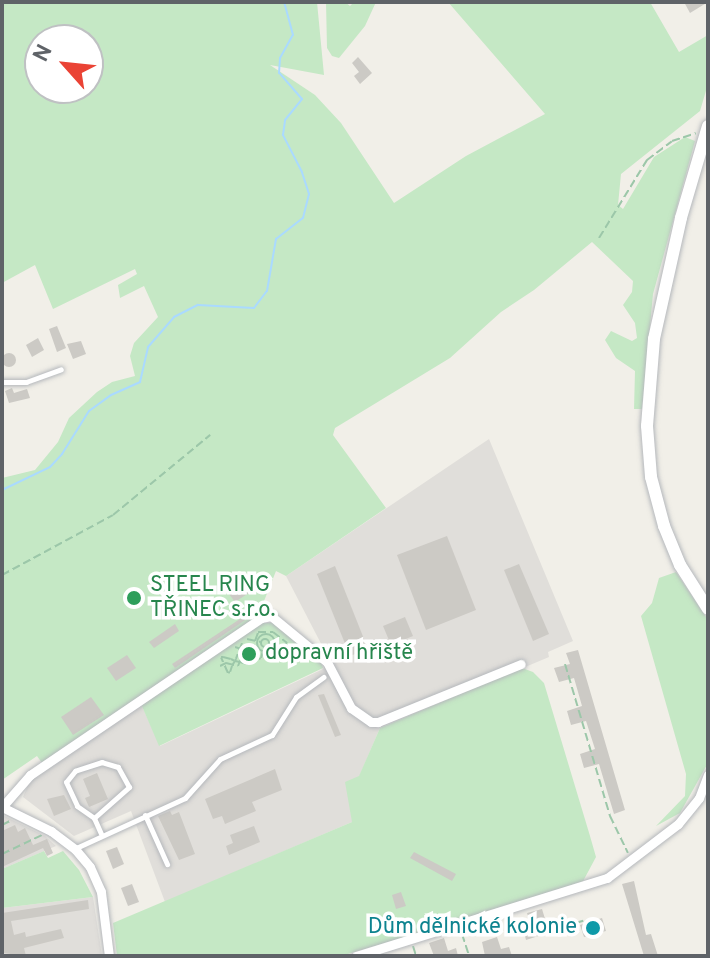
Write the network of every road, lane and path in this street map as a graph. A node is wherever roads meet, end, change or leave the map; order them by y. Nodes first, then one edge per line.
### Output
1 (707, 131) edge
2 (599, 238) dead end
3 (61, 369) dead end
4 (2, 382) edge
5 (210, 435) dead end
6 (2, 575) edge
7 (708, 608) edge
8 (268, 633) junction
9 (266, 639) junction
10 (258, 641) junction
11 (269, 644) junction
12 (274, 646) junction
13 (233, 648) dead end
14 (257, 648) junction
15 (240, 649) junction
16 (263, 649) junction
17 (249, 654) junction
18 (255, 654) junction
19 (261, 656) junction
20 (234, 662) junction
21 (240, 662) junction
22 (246, 664) junction
23 (521, 664) dead end
24 (565, 664) dead end
25 (221, 666) junction
26 (324, 677) dead end
27 (708, 775) edge
28 (2, 807) edge
29 (145, 815) junction
30 (94, 818) junction
31 (51, 831) junction
32 (101, 834) junction
33 (75, 849) junction
34 (2, 854) edge
35 (633, 861) junction
36 (167, 864) dead end
37 (583, 921) dead end
38 (460, 925) junction
39 (565, 926) dead end
40 (411, 941) junction
41 (109, 956) edge
42 (356, 956) edge
43 (416, 956) edge
44 (469, 956) edge

1 - 2 path
1 - 7 street
3 - 4 lane
5 - 6 path
8 - 9 path
8 - 10 path
8 - 12 path
8 - 12 path
9 - 10 path
9 - 11 path
10 - 14 path
10 - 15 path
10 - 16 path
10 - 17 path
11 - 12 path
11 - 16 path
12 - 16 path
13 - 15 path
14 - 16 path
14 - 18 path
15 - 17 path
15 - 20 path
16 - 19 path
17 - 18 path
17 - 21 path
17 - 22 path
18 - 19 path
19 - 22 path
20 - 21 path
20 - 25 path
20 - 25 path
20 - 25 path
21 - 22 path
23 - 28 street
24 - 35 path
26 - 29 lane
27 - 35 street
28 - 31 street
29 - 32 lane
29 - 36 lane
30 - 30 lane
30 - 32 lane
31 - 33 street
31 - 34 path
32 - 33 lane
33 - 41 street
35 - 38 street
37 - 39 path
38 - 40 street
38 - 44 path
40 - 42 street
40 - 43 path

